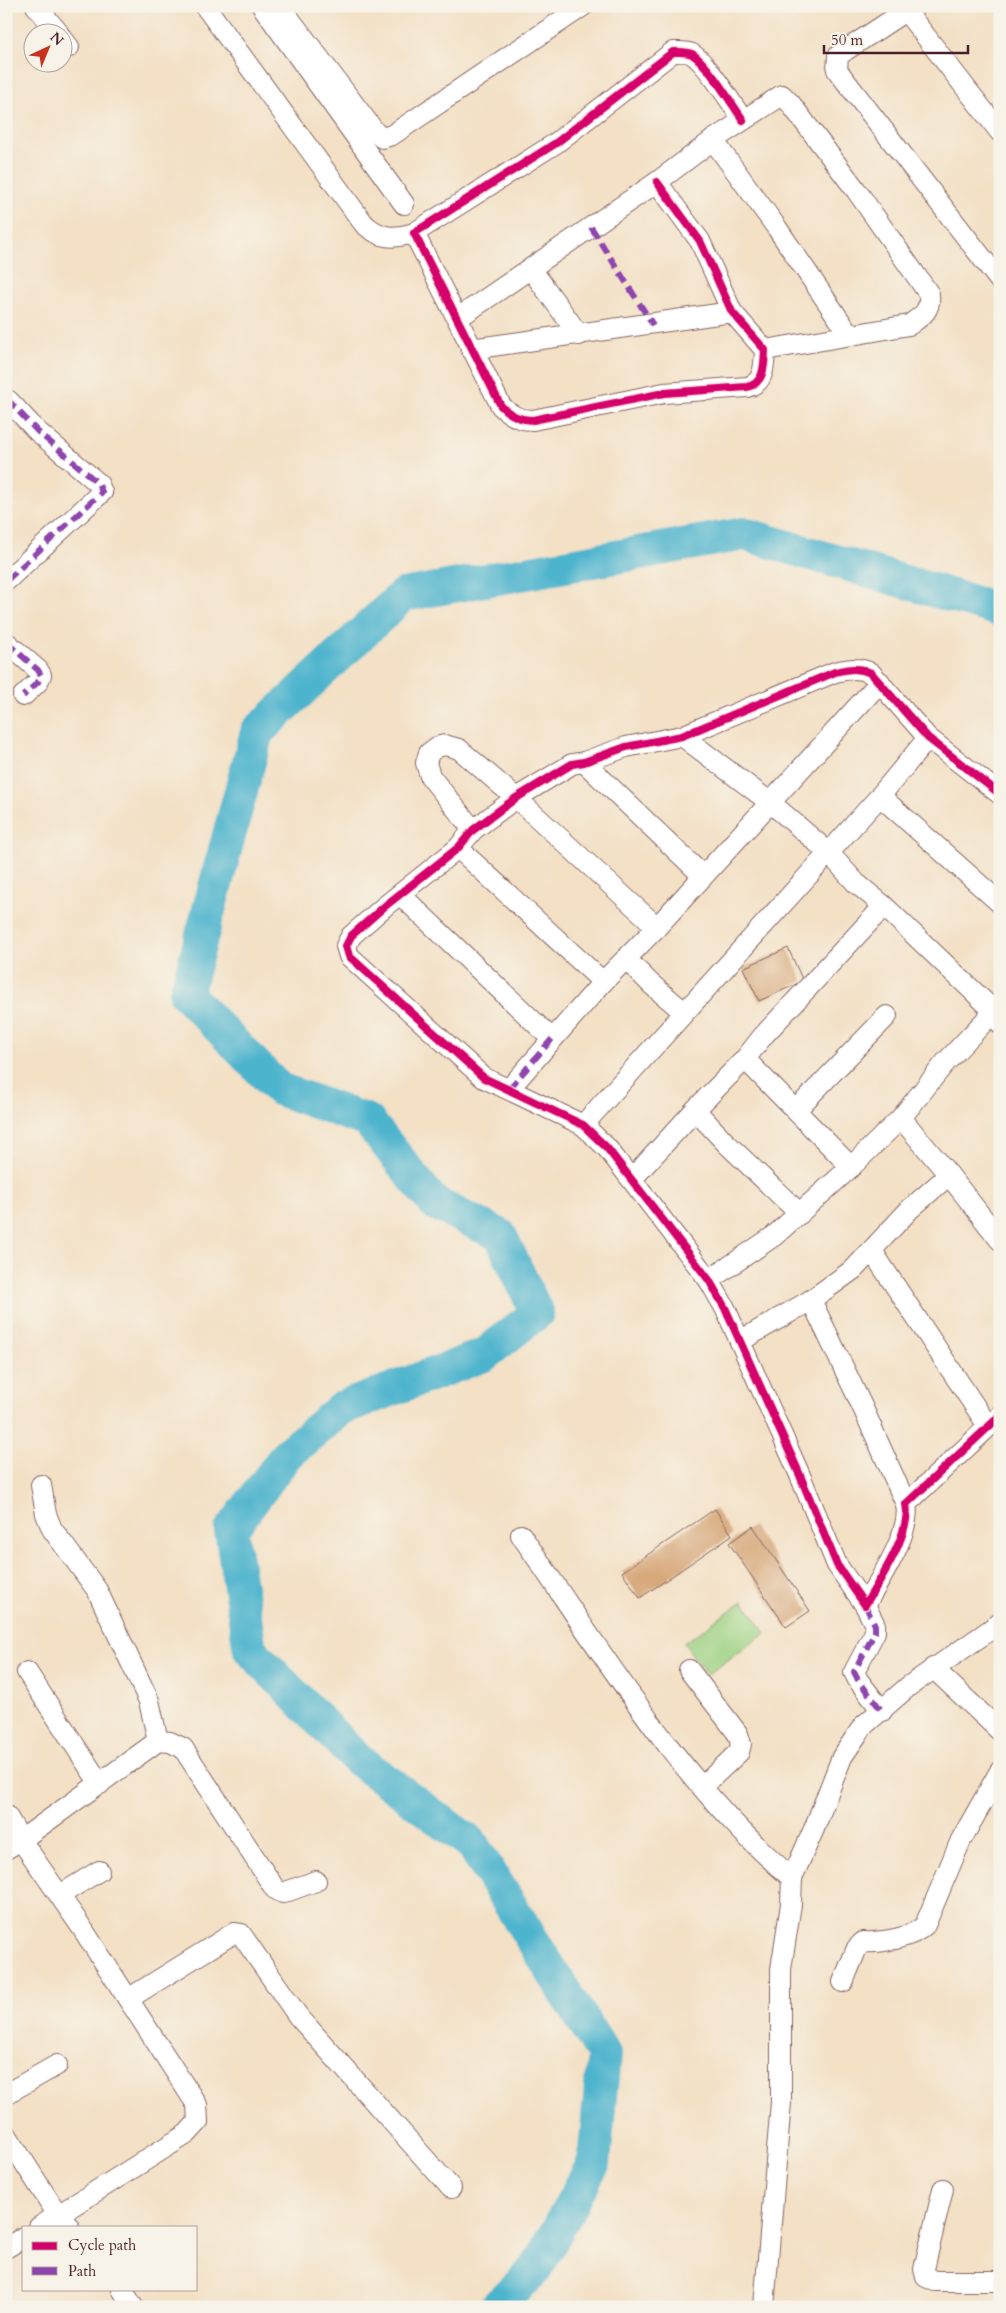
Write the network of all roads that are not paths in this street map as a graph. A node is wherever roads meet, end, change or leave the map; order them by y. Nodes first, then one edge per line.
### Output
1 (36, 6) edge
2 (205, 6) edge
3 (262, 6) edge
4 (582, 6) edge
5 (910, 9) edge
6 (289, 10) edge
7 (49, 22) edge
8 (743, 120) junction
9 (1000, 132) edge
10 (712, 140) junction
11 (657, 182) junction
12 (404, 204) dead end
13 (414, 233) junction
14 (531, 269) junction
15 (1000, 281) edge
16 (732, 312) junction
17 (458, 318) junction
18 (579, 334) junction
19 (849, 334) junction
20 (471, 349) junction
21 (765, 350) junction
22 (6, 400) edge
23 (6, 581) edge
24 (6, 642) edge
25 (880, 682) junction
26 (22, 696) dead end
27 (682, 736) junction
28 (928, 738) junction
29 (584, 762) junction
30 (1000, 794) edge
31 (880, 796) junction
32 (516, 798) junction
33 (772, 803) junction
34 (473, 830) junction
35 (458, 848) junction
36 (828, 852) junction
37 (703, 876) junction
38 (404, 893) junction
39 (1000, 903) edge
40 (884, 906) junction
41 (656, 927) junction
42 (626, 959) junction
43 (603, 982) junction
44 (684, 1012) junction
45 (998, 1013) edge
46 (887, 1016) dead end
47 (552, 1039) junction
48 (745, 1059) junction
49 (509, 1090) junction
50 (695, 1110) junction
51 (796, 1110) junction
52 (901, 1118) junction
53 (583, 1125) junction
54 (851, 1166) junction
55 (949, 1175) junction
56 (632, 1180) junction
57 (800, 1214) junction
58 (1000, 1240) edge
59 (872, 1251) junction
60 (709, 1280) junction
61 (811, 1300) junction
62 (740, 1341) junction
63 (994, 1421) edge
64 (40, 1485) dead end
65 (906, 1504) junction
66 (521, 1535) dead end
67 (864, 1606) junction
68 (1000, 1623) edge
69 (933, 1668) junction
70 (689, 1670) dead end
71 (27, 1672) dead end
72 (882, 1711) junction
73 (1000, 1731) edge
74 (158, 1741) junction
75 (1000, 1771) edge
76 (100, 1784) junction
77 (702, 1787) junction
78 (6, 1815) edge
79 (13, 1844) edge
80 (99, 1871) dead end
81 (792, 1878) junction
82 (316, 1881) dead end
83 (60, 1895) junction
84 (843, 1982) dead end
85 (128, 1999) junction
86 (56, 2065) dead end
87 (6, 2094) edge
88 (6, 2134) edge
89 (452, 2188) dead end
90 (943, 2189) dead end
91 (64, 2221) edge
92 (43, 2226) edge
93 (22, 2237) edge
94 (6, 2248) edge
95 (1000, 2281) edge
96 (123, 2290) edge
97 (133, 2307) edge
98 (764, 2307) edge

1 - 7 street
2 - 13 street
3 - 12 street
4 - 6 street
5 - 9 street
5 - 15 street
8 - 10 street
8 - 13 street
8 - 19 street
10 - 11 street
10 - 19 street
11 - 14 street
11 - 16 street
13 - 17 street
14 - 17 street
14 - 18 street
16 - 18 street
16 - 21 street
17 - 20 street
18 - 20 street
19 - 21 street
20 - 21 street
22 - 23 street
24 - 26 street
25 - 27 street
25 - 28 street
25 - 33 street
27 - 29 street
27 - 33 street
28 - 30 street
28 - 31 street
29 - 32 street
29 - 37 street
31 - 36 street
31 - 39 street
32 - 34 street
32 - 34 street
32 - 41 street
33 - 36 street
33 - 37 street
34 - 35 street
35 - 38 street
35 - 43 street
36 - 40 street
36 - 44 street
37 - 41 street
38 - 47 street
38 - 49 street
40 - 45 street
40 - 48 street
41 - 42 street
42 - 43 street
42 - 44 street
43 - 47 street
44 - 53 street
45 - 52 street
46 - 51 street
47 - 49 street
48 - 50 street
48 - 51 street
49 - 53 street
50 - 56 street
50 - 57 street
51 - 54 street
52 - 54 street
52 - 55 street
53 - 56 street
54 - 57 street
55 - 58 street
55 - 59 street
56 - 60 street
57 - 60 street
59 - 61 street
59 - 63 street
60 - 62 street
61 - 62 street
61 - 65 street
62 - 67 street
63 - 65 street
64 - 74 street
65 - 67 street
66 - 77 street
67 - 72 street
68 - 69 street
69 - 72 street
69 - 73 street
70 - 77 street
71 - 76 street
72 - 81 street
74 - 76 street
74 - 82 street
75 - 84 street
76 - 79 street
77 - 81 street
78 - 79 street
79 - 83 street
80 - 83 street
81 - 98 street
83 - 85 street
85 - 89 street
85 - 91 street
86 - 87 street
88 - 91 street
90 - 95 street
91 - 92 street
93 - 94 street
96 - 97 street

